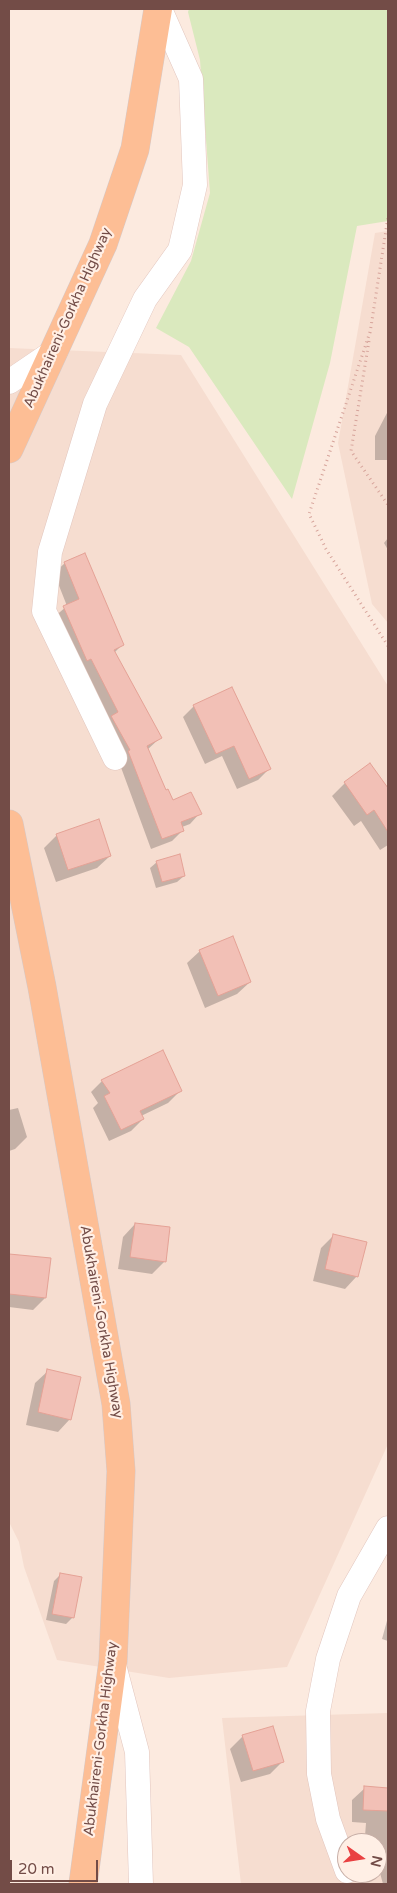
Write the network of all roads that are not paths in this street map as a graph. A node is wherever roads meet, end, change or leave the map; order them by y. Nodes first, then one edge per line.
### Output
1 (159, 9) edge
2 (56, 350) junction
3 (9, 382) edge
4 (9, 449) edge
5 (115, 758) dead end
6 (9, 824) edge
7 (12, 862) edge
8 (388, 1528) edge
9 (113, 1661) junction
10 (337, 1844) edge
11 (82, 1884) edge
12 (142, 1884) edge

1 - 2 main road, Abukhaireni-Gorkha Highway
1 - 5 street
2 - 3 street
2 - 4 main road, Abukhaireni-Gorkha Highway
6 - 7 main road, Abukhaireni-Gorkha Highway
7 - 9 main road, Abukhaireni-Gorkha Highway
8 - 10 street
9 - 11 main road, Abukhaireni-Gorkha Highway
9 - 12 street

